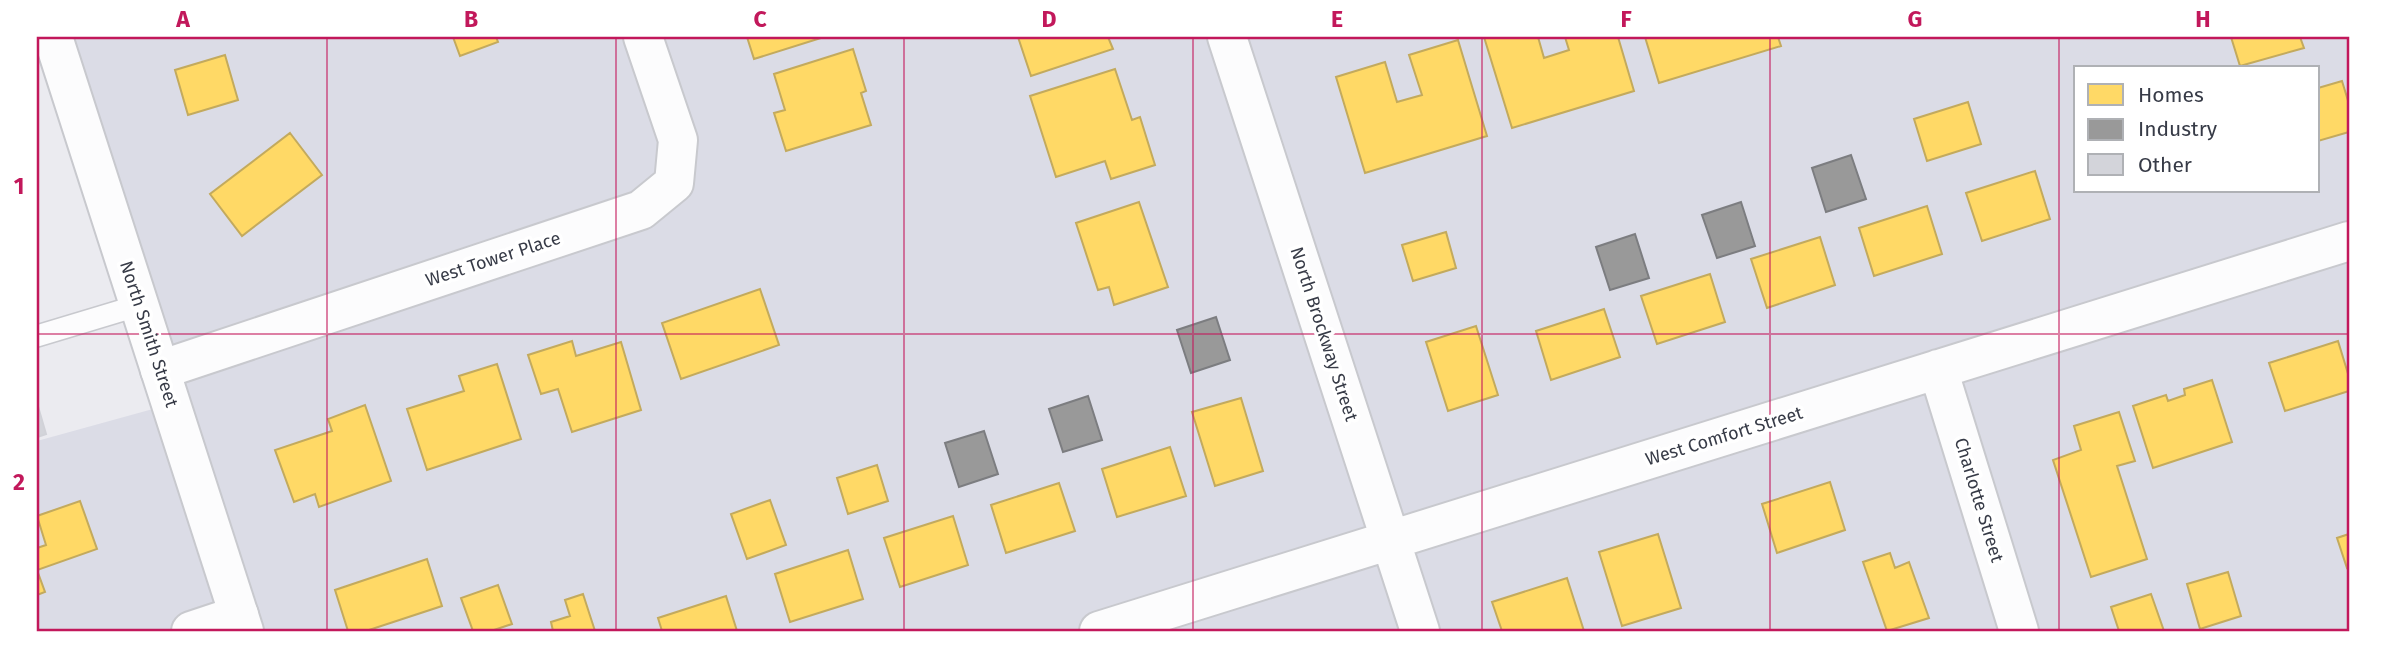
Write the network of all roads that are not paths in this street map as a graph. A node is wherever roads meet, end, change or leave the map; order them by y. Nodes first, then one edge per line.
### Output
1 (53, 37) edge
2 (643, 37) edge
3 (1227, 37) edge
4 (2349, 241) edge
5 (140, 305) junction
6 (37, 336) edge
7 (1938, 369) junction
8 (160, 370) junction
9 (1391, 540) junction
10 (242, 623) edge
11 (191, 631) edge
12 (1099, 631) edge
13 (1420, 631) edge
14 (2019, 631) edge

1 - 5 street, North Smith Street
2 - 8 street, West Tower Place
3 - 9 street, North Brockway Street
4 - 7 street, West Comfort Street
5 - 6 lane
5 - 8 street, North Smith Street
7 - 9 street, West Comfort Street
7 - 14 street, Charlotte Street
8 - 10 street, North Smith Street
9 - 12 street, West Comfort Street
9 - 13 street, North Brockway Street
10 - 11 street

